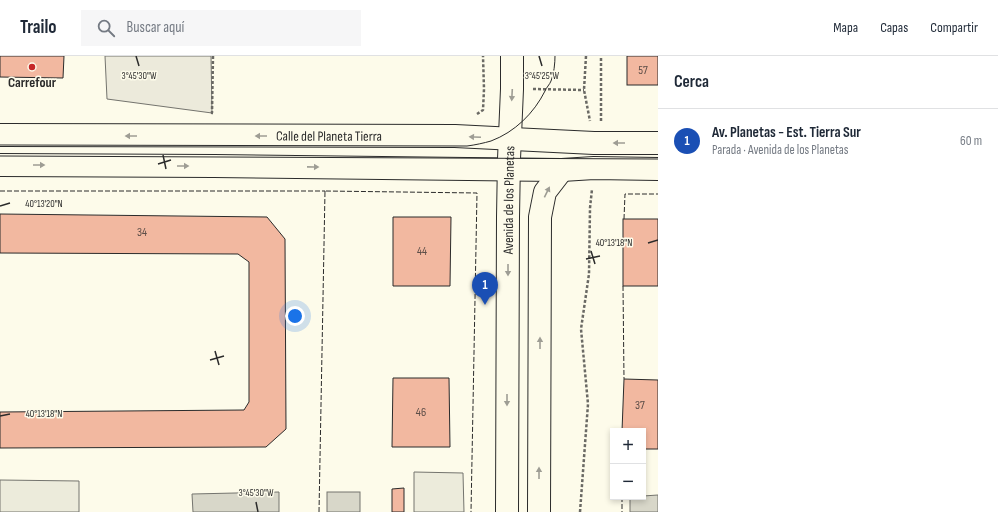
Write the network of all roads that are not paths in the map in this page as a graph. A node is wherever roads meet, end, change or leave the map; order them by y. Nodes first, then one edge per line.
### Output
1 (512, 56) edge
2 (0, 135) edge
3 (510, 139) junction
4 (658, 143) edge
5 (0, 165) edge
6 (508, 169) junction
7 (658, 169) edge
8 (562, 170) junction
9 (506, 512) edge
10 (539, 512) edge

1 -> 3 street, Avenida de los Planetas
3 -> 2 street, Calle del Planeta Tierra
4 -> 3 street, Calle del Planeta Tierra
3 - 6 street, Avenida de los Planetas
5 -> 6 street
6 - 8 street
6 -> 9 street, Avenida de los Planetas
7 - 8 street
10 -> 8 street

